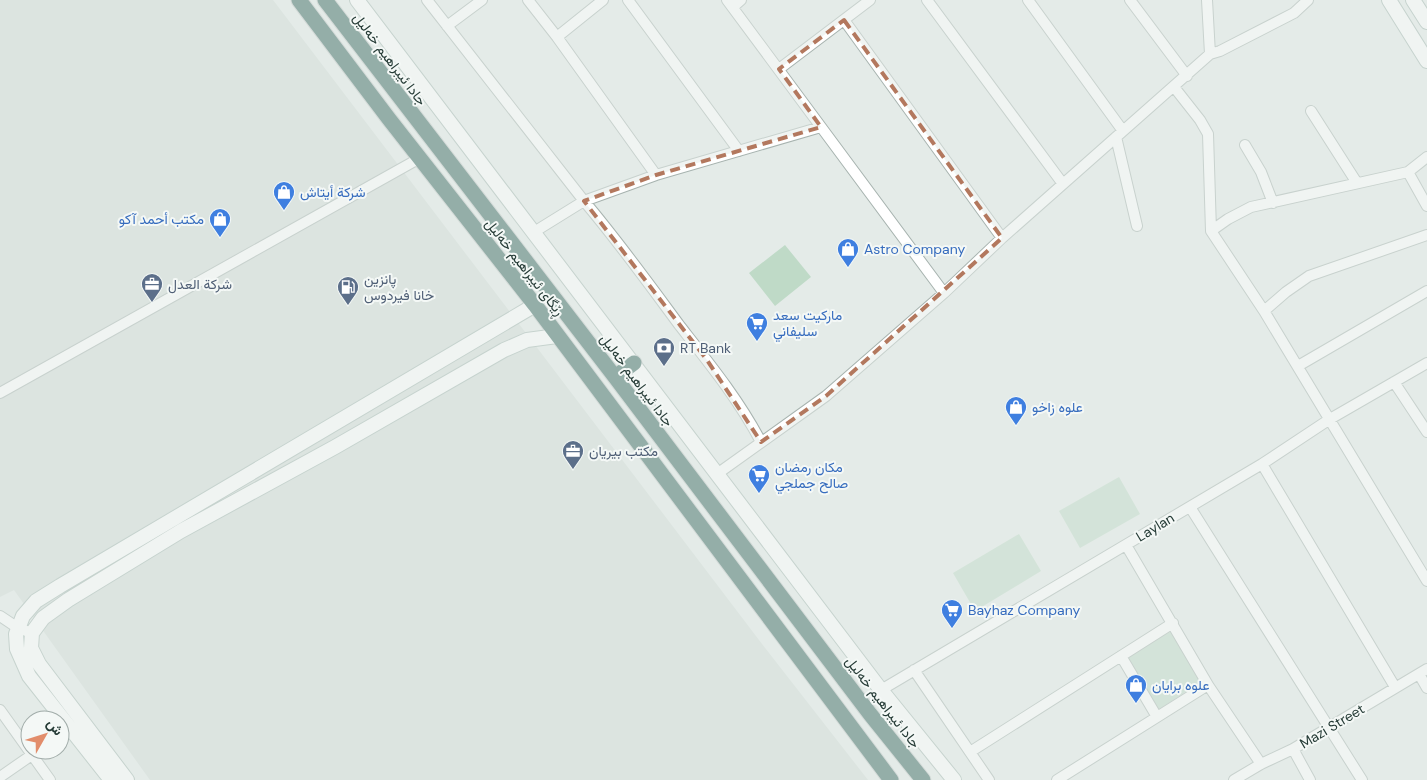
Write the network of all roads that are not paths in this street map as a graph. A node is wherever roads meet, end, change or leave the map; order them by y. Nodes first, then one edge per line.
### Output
1 (299, 0) edge
2 (325, 0) edge
3 (357, 0) edge
4 (427, 0) edge
5 (482, 0) edge
6 (528, 0) edge
7 (603, 0) edge
8 (628, 0) edge
9 (742, 0) edge
10 (870, 0) edge
11 (927, 0) edge
12 (1028, 0) edge
13 (1130, 0) edge
14 (1207, 0) edge
15 (1308, 0) edge
16 (1389, 0) edge
17 (1414, 0) edge
18 (730, 3) edge
19 (844, 20) junction
20 (1427, 22) edge
21 (447, 26) junction
22 (557, 37) junction
23 (1210, 54) junction
24 (368, 57) junction
25 (1427, 61) edge
26 (779, 68) junction
27 (351, 69) junction
28 (1187, 76) junction
29 (1174, 87) junction
30 (405, 106) junction
31 (1312, 111) dead end
32 (390, 119) junction
33 (821, 127) junction
34 (1120, 134) junction
35 (1244, 145) dead end
36 (739, 151) junction
37 (1427, 157) edge
38 (420, 158) junction
39 (1408, 172) junction
40 (656, 175) junction
41 (1356, 183) junction
42 (1063, 184) junction
43 (584, 202) junction
44 (1273, 203) junction
45 (1427, 206) edge
46 (1137, 226) dead end
47 (1211, 231) junction
48 (534, 232) junction
49 (1427, 235) edge
50 (1002, 238) junction
51 (1427, 291) edge
52 (944, 293) junction
53 (535, 305) junction
54 (1264, 311) junction
55 (557, 336) junction
56 (634, 363) junction
57 (1427, 363) edge
58 (1298, 366) junction
59 (616, 378) junction
60 (1394, 382) junction
61 (0, 393) edge
62 (1330, 420) junction
63 (1427, 432) edge
64 (761, 442) junction
65 (1262, 464) junction
66 (717, 474) junction
67 (1190, 507) junction
68 (1126, 545) junction
69 (1425, 574) edge
70 (1, 619) edge
71 (1173, 623) junction
72 (18, 628) junction
73 (32, 633) junction
74 (1121, 656) junction
75 (914, 670) junction
76 (1423, 671) edge
77 (1208, 684) junction
78 (1395, 687) junction
79 (1427, 688) edge
80 (882, 690) junction
81 (0, 710) edge
82 (51, 710) edge
83 (1157, 717) junction
84 (1329, 728) junction
85 (20, 734) edge
86 (70, 736) edge
87 (1293, 749) junction
88 (970, 752) junction
89 (24, 760) edge
90 (39, 760) edge
91 (1261, 764) junction
92 (0, 777) edge
93 (50, 780) edge
94 (111, 780) edge
95 (127, 780) edge
96 (891, 780) edge
97 (923, 780) edge
98 (954, 780) edge
99 (990, 780) edge
100 (1058, 780) edge
101 (1234, 780) edge
102 (1310, 780) edge
103 (1362, 780) edge

1 - 27 highway, ڕێگای ئیبراهیم خەلیل
2 - 24 highway, جادا ئیبراهیم خەلیل
3 - 48 main road, جادا ئیبراهیم خەلیل
4 - 21 street
5 - 21 street
6 - 22 street
7 - 22 street
8 - 36 street
9 - 18 street
10 - 19 street
11 - 42 street
12 - 34 street
13 - 28 street
14 - 23 street
15 - 23 street
16 - 25 main road
17 - 20 main road
18 - 26 street
19 - 26 street
19 - 50 street
21 - 43 street
22 - 40 street
23 - 28 street
24 - 27 highway
24 - 30 highway, جادا ئیبراهیم خەلیل
26 - 33 street
27 - 32 highway, ڕێگای ئیبراهیم خەلیل
28 - 29 street
29 - 34 street
29 - 47 street
30 - 32 highway
30 - 59 highway, جادا ئیبراهیم خەلیل
31 - 41 street
32 - 38 highway, ڕێگای ئیبراهیم خەلیل
33 - 36 street
33 - 52 street
34 - 42 street
34 - 46 street
35 - 44 street
36 - 40 street
37 - 39 street
38 - 53 highway, ڕێگای ئیبراهیم خەلیل
38 - 61 street
39 - 41 street
39 - 45 street
40 - 43 street
41 - 44 street
42 - 50 street
43 - 48 street
43 - 64 street
44 - 47 street
47 - 54 street
48 - 56 main road, جادا ئیبراهیم خەلیل
49 - 54 street
50 - 52 street
51 - 58 street
52 - 64 street
53 - 55 highway, ڕێگای ئیبراهیم خەلیل
53 - 72 main road
54 - 58 street
55 - 73 main road
55 - 96 highway, ڕێگای ئیبراهیم خەلیل
56 - 59 highway
56 - 66 main road, جادا ئیبراهیم خەلیل
57 - 60 street, Laylan
58 - 62 street
59 - 97 highway, جادا ئیبراهیم خەلیل
60 - 62 street, Laylan
60 - 63 street
62 - 65 street, Laylan
62 - 69 street
64 - 66 street
65 - 67 street, Laylan
65 - 78 street
66 - 80 main road, جادا ئیبراهیم خەلیل
67 - 68 street, Laylan
67 - 84 street
68 - 71 street
68 - 75 street, Laylan
70 - 72 street
71 - 74 street
71 - 77 street
72 - 73 street
72 - 82 main road
73 - 95 main road
74 - 83 street
74 - 88 street
75 - 80 street, Laylan
75 - 88 street
76 - 78 street, Mazi Street
76 - 79 street
77 - 83 street
77 - 91 street
78 - 84 street, Mazi Street
80 - 98 main road, جادا ئیبراهیم خەلیل
81 - 85 street
83 - 100 street
84 - 87 street, Mazi Street
84 - 103 street
86 - 94 main road
87 - 91 street, Mazi Street
87 - 102 street
88 - 99 street
89 - 92 street
90 - 93 street
91 - 101 street, Mazi Street

